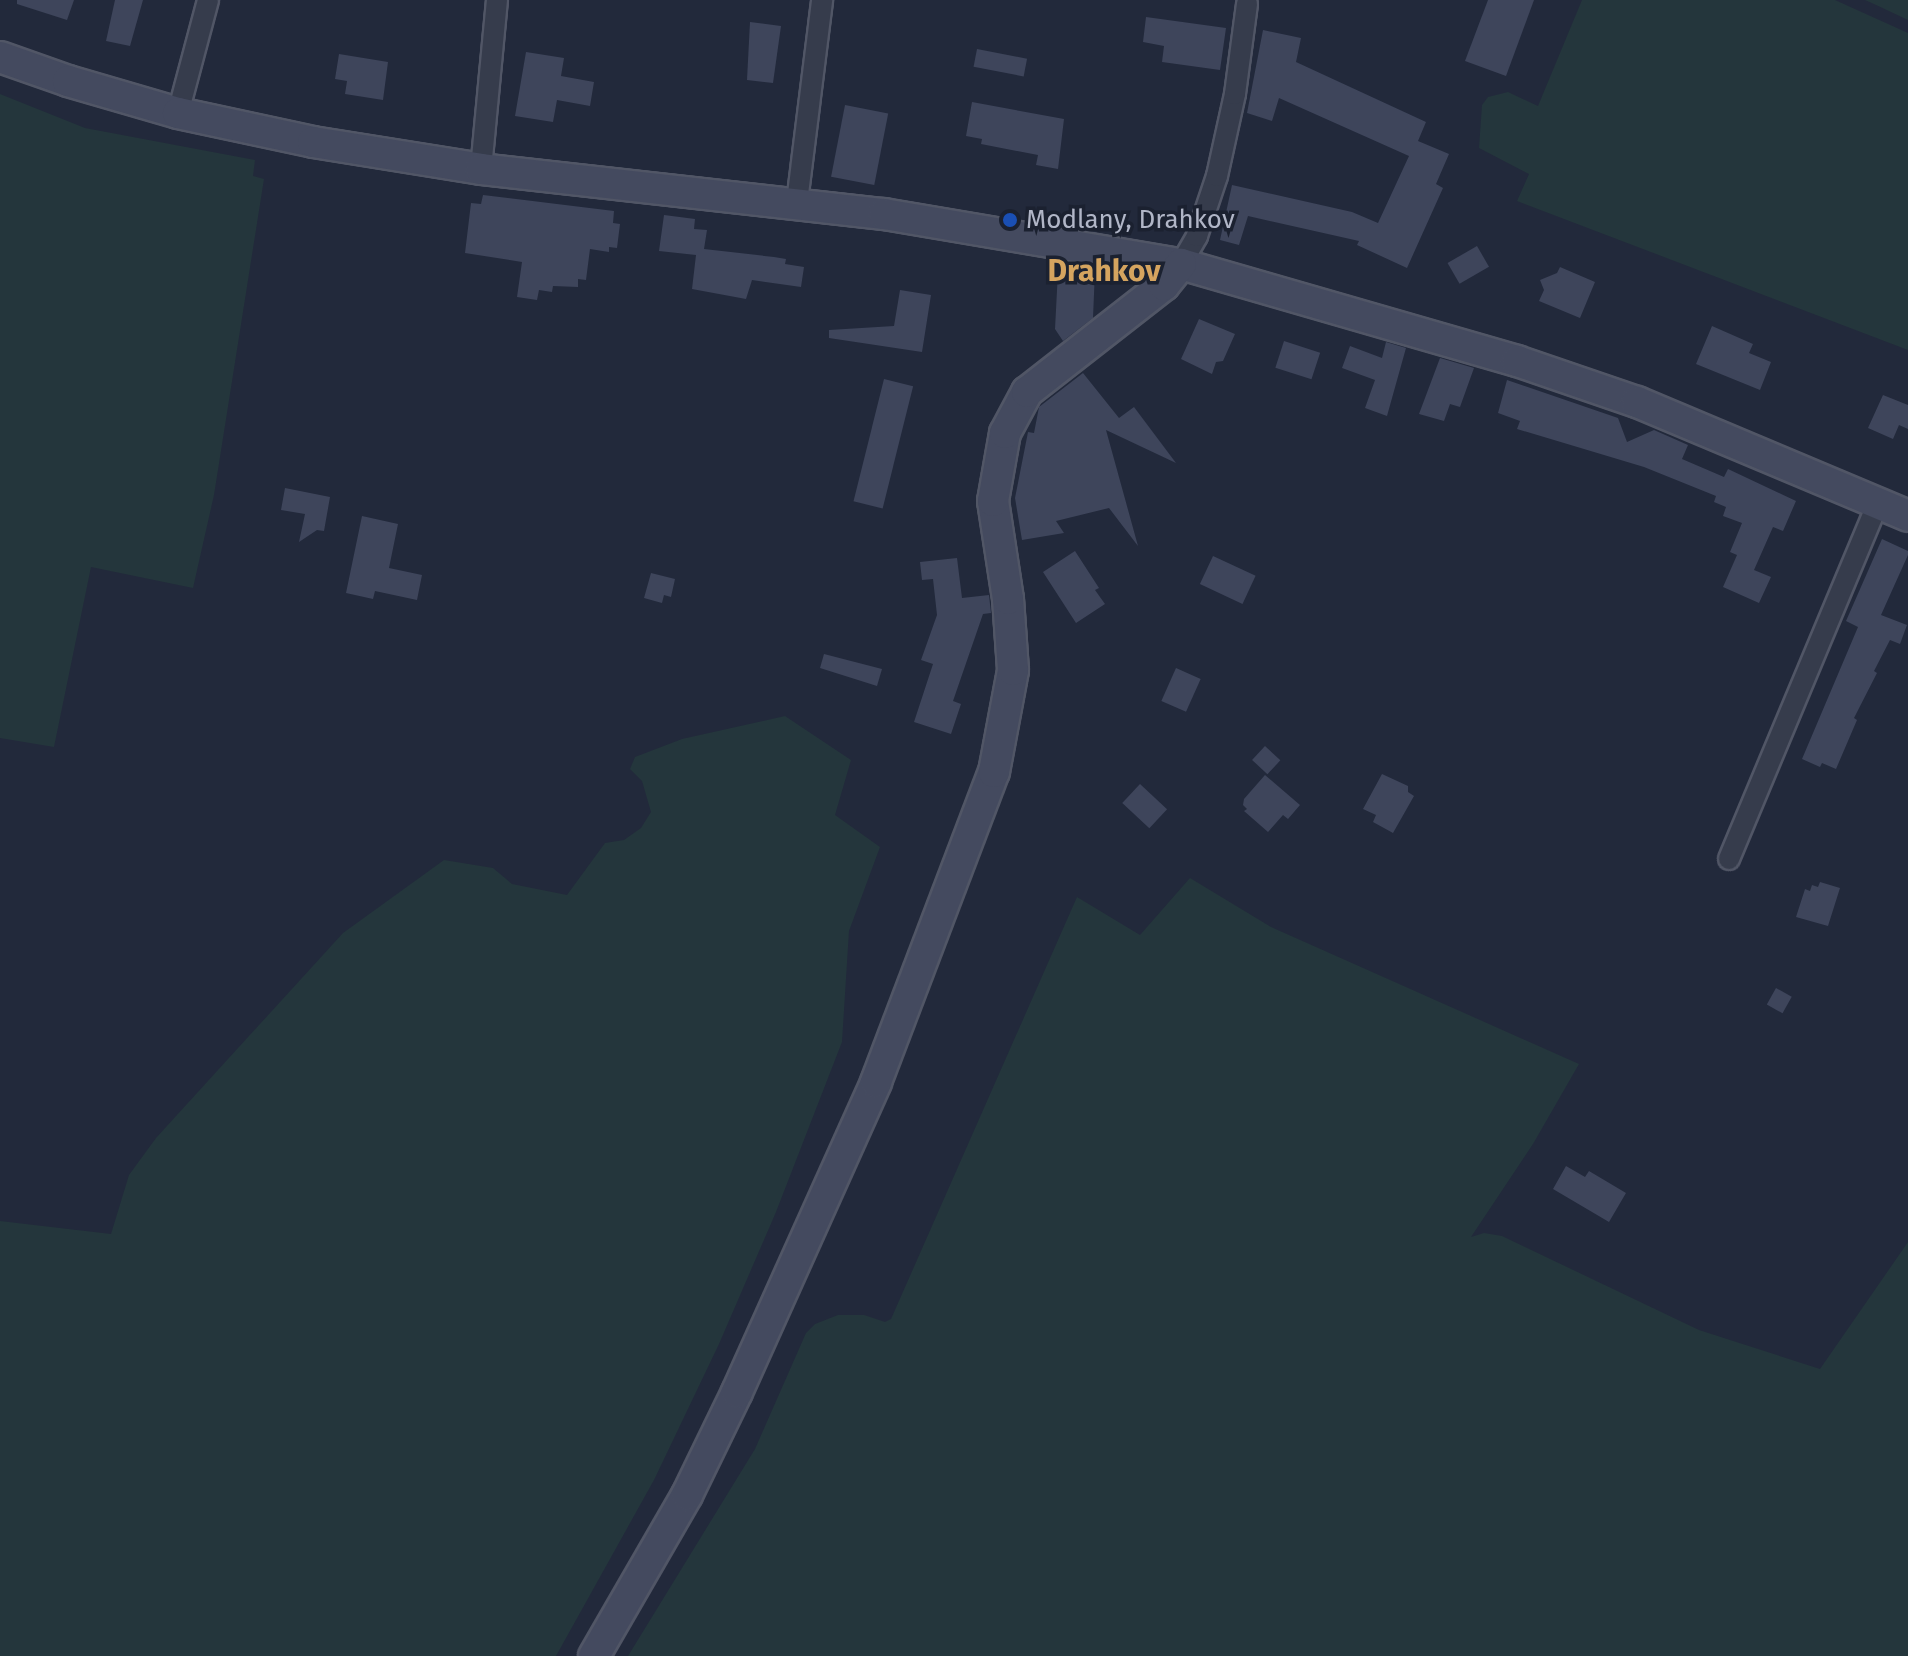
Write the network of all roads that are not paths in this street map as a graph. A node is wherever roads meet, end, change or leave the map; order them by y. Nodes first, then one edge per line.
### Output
1 (208, 0) edge
2 (497, 0) edge
3 (822, 0) edge
4 (1247, 4) dead end
5 (0, 57) edge
6 (178, 113) junction
7 (481, 169) junction
8 (797, 202) junction
9 (1181, 264) junction
10 (1878, 503) junction
11 (1908, 516) edge
12 (1729, 859) dead end
13 (594, 1656) edge

1 - 6 street
2 - 7 street
3 - 8 street
4 - 9 street
5 - 6 street
6 - 7 street
7 - 8 street
8 - 9 street
9 - 10 street
9 - 13 street
10 - 11 street
10 - 12 street

